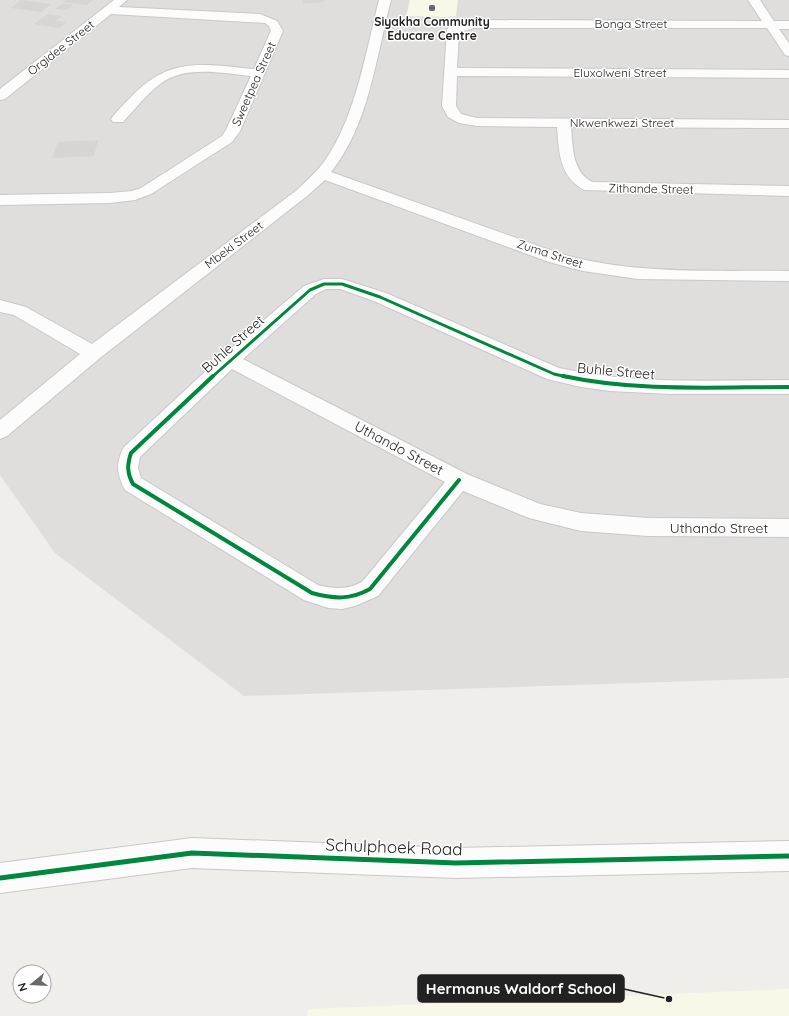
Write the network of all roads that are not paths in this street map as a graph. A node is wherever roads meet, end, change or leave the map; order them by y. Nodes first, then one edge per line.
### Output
1 (121, 0) edge
2 (385, 0) edge
3 (754, 0) edge
4 (110, 10) junction
5 (771, 25) junction
6 (789, 25) edge
7 (789, 52) edge
8 (450, 72) junction
9 (259, 73) junction
10 (789, 74) edge
11 (0, 96) edge
12 (118, 119) dead end
13 (564, 122) junction
14 (789, 124) edge
15 (322, 174) junction
16 (789, 191) edge
17 (0, 200) edge
18 (789, 276) edge
19 (0, 306) edge
20 (93, 353) junction
21 (230, 360) junction
22 (789, 387) edge
23 (0, 431) edge
24 (459, 480) junction
25 (789, 528) edge
26 (789, 856) edge
27 (0, 878) edge

1 - 4 street, Orgidee Street
2 - 15 street, Mbeki Street
3 - 5 street
4 - 9 street, Sweetpea Street
4 - 11 street, Orgidee Street
5 - 6 street, Bonga Street
5 - 7 street
5 - 8 street, Bonga Street
8 - 10 street, Eluxolweni Street
8 - 13 street, Nkwenkwezi Street
9 - 12 street
9 - 17 street, Sweetpea Street
13 - 14 street, Nkwenkwezi Street
13 - 16 street, Zithande Street
15 - 18 street, Zuma Street
15 - 20 street, Mbeki Street
19 - 20 street
20 - 23 street, Mbeki Street
21 - 22 street, Buhle Street
21 - 24 street, Uthando Street
21 - 24 street, Buhle Street
24 - 25 street, Uthando Street
26 - 27 street, Schulphoek Road

